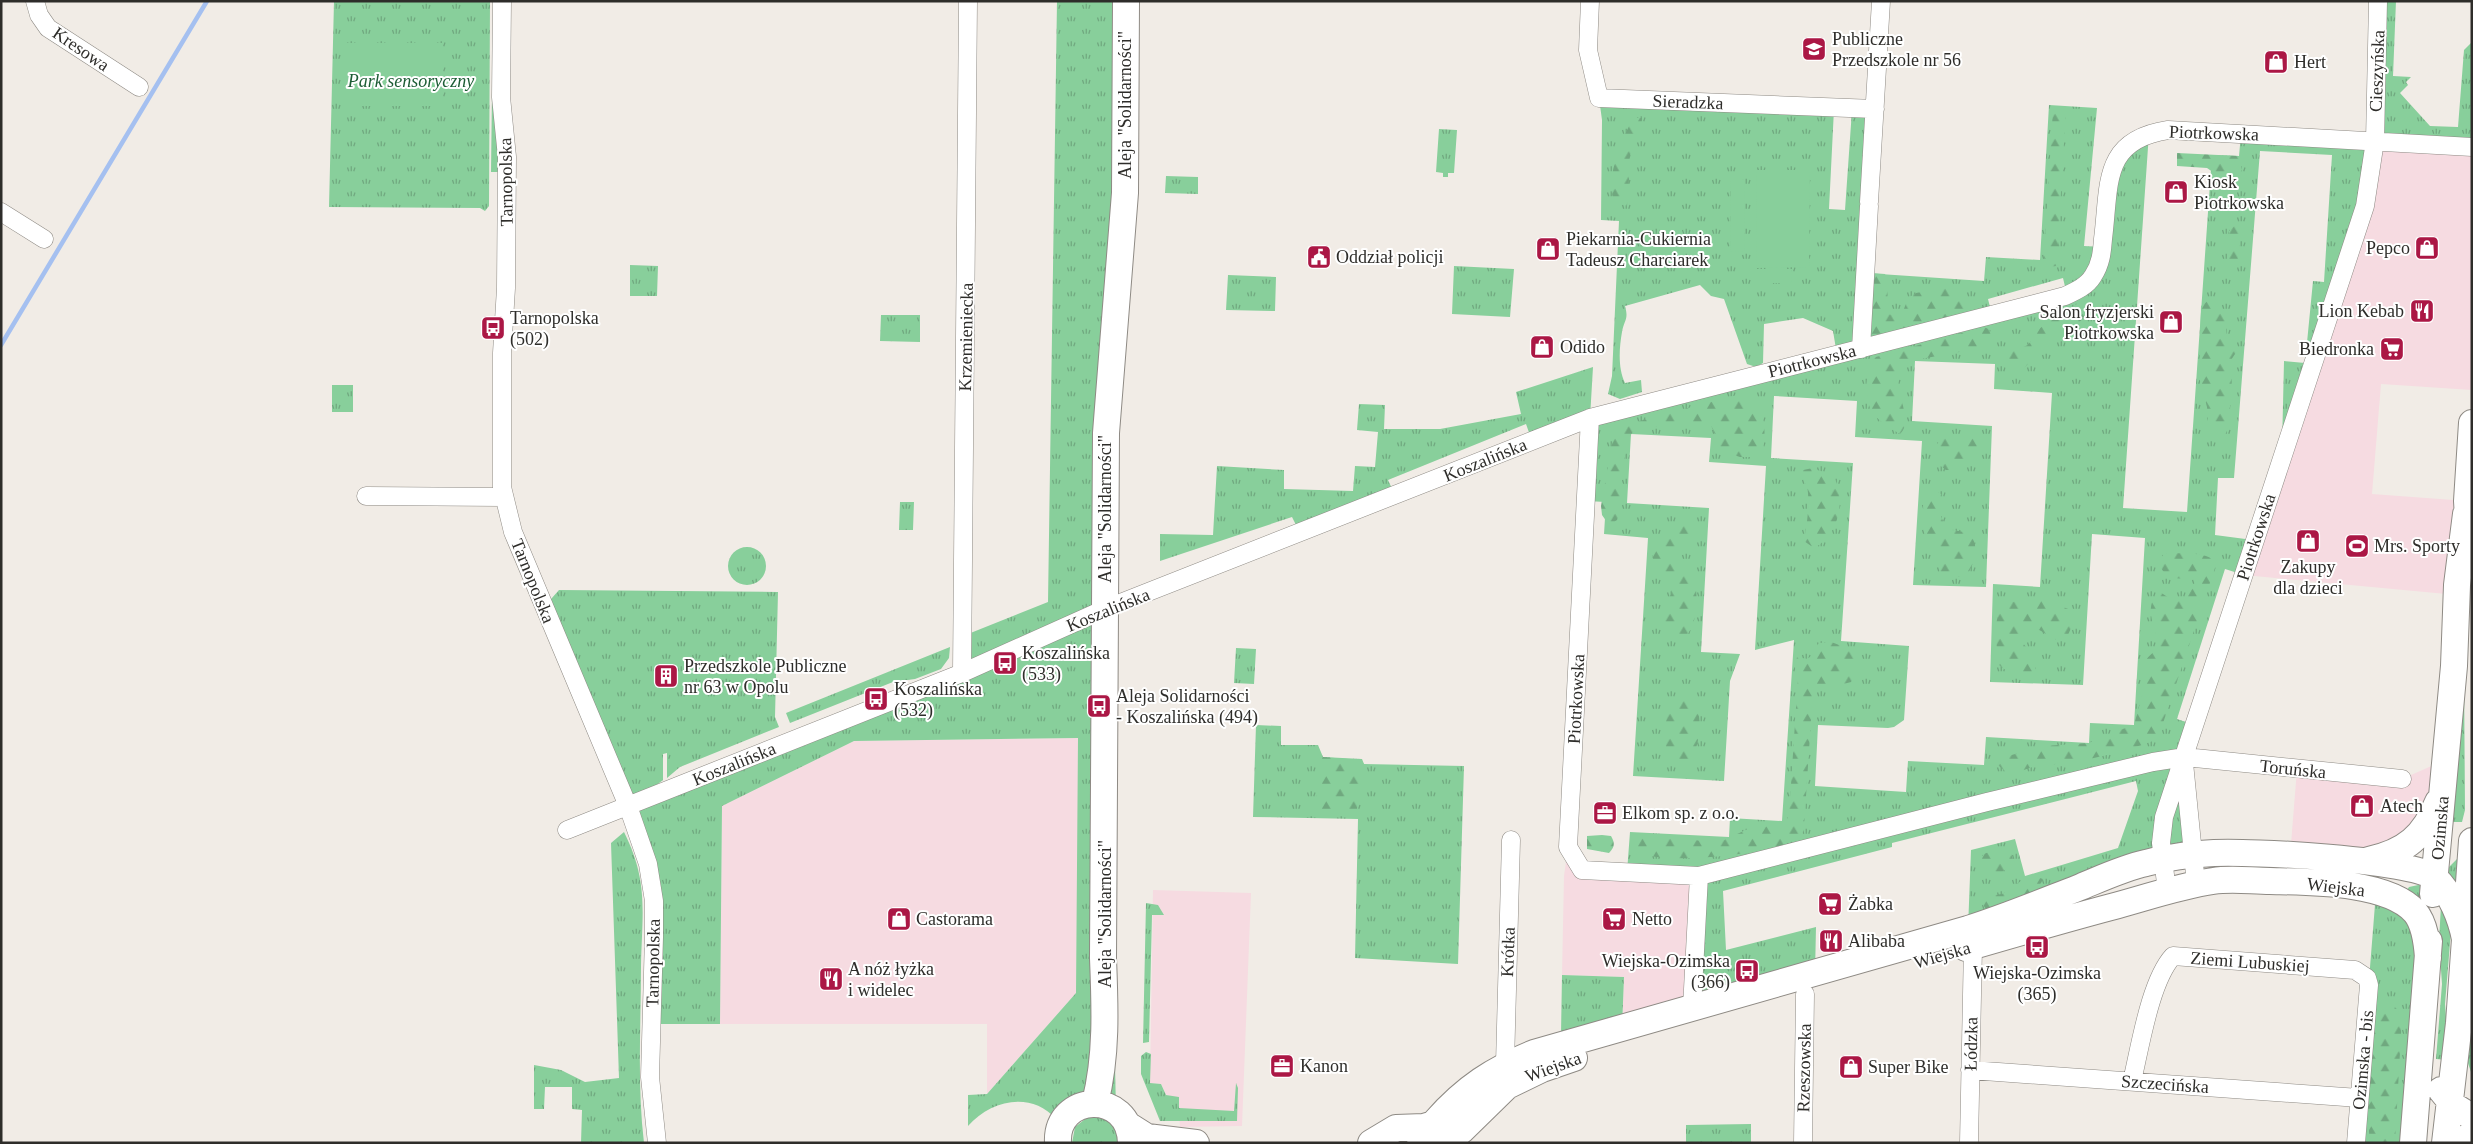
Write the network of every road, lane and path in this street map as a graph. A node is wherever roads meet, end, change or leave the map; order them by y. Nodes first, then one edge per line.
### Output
1 (34, 1) edge
2 (502, 1) edge
3 (968, 1) edge
4 (1126, 1) edge
5 (1590, 1) edge
6 (1881, 1) edge
7 (2378, 1) edge
8 (138, 86) dead end
9 (1875, 110) junction
10 (2375, 141) junction
11 (2472, 147) edge
12 (1, 212) edge
13 (44, 239) dead end
14 (1861, 349) junction
15 (1590, 418) junction
16 (2472, 423) edge
17 (366, 496) dead end
18 (503, 497) junction
19 (2466, 514) junction
20 (2472, 555) edge
21 (1105, 610) junction
22 (962, 673) junction
23 (2184, 758) junction
24 (2402, 779) dead end
25 (2444, 787) junction
26 (628, 806) junction
27 (2472, 828) edge
28 (567, 830) dead end
29 (1511, 840) dead end
30 (2472, 841) edge
31 (2192, 855) junction
32 (2162, 859) junction
33 (2362, 862) junction
34 (1699, 876) junction
35 (2435, 878) junction
36 (2333, 883) junction
37 (2196, 884) junction
38 (2167, 891) junction
39 (2465, 939) junction
40 (1973, 946) junction
41 (2428, 958) junction
42 (2367, 978) joint
43 (2425, 992) junction
44 (1805, 994) junction
45 (1692, 1008) junction
46 (1504, 1064) junction
47 (1970, 1070) junction
48 (2132, 1081) junction
49 (2359, 1098) junction
50 (2462, 1106) edge
51 (1117, 1120) edge
52 (2472, 1133) edge
53 (1443, 1136) edge
54 (657, 1143) edge
55 (1058, 1143) edge
56 (1196, 1143) edge
57 (1371, 1143) edge
58 (1803, 1143) edge
59 (1969, 1143) edge
60 (2356, 1143) edge
61 (2413, 1143) edge
62 (2424, 1143) edge
63 (2445, 1143) edge
64 (2461, 1143) edge

1 - 8 street, Kresowa
2 - 18 street, Tarnopolska
3 - 22 street, Krzemieniecka
4 - 21 street, Aleja "Solidarności"
5 - 9 street, Sieradzka
6 - 9 street
7 - 10 street, Cieszyńska
9 - 14 street
10 - 11 street, Piotrkowska
10 - 14 street, Piotrkowska
10 - 23 street, Piotrkowska
12 - 13 street
14 - 15 street, Piotrkowska
15 - 21 street, Koszalińska
15 - 34 street, Piotrkowska
16 - 19 street, Ozimska
17 - 18 street
18 - 26 street, Tarnopolska
19 - 20 street, Ozimska
19 - 25 street, Ozimska
21 - 22 street, Koszalińska
21 - 51 street, Aleja "Solidarności"
22 - 26 street, Koszalińska
23 - 24 street, Toruńska
23 - 31 street, Piotrkowska
23 - 32 street, Piotrkowska
23 - 34 street
25 - 33 street
25 - 35 street, Ozimska
26 - 28 street, Koszalińska
26 - 54 street, Tarnopolska
27 - 35 street
29 - 46 street, Krótka
30 - 39 street, Ozimska
31 - 32 street, Wiejska
31 - 33 street, Wiejska
31 - 37 street, Piotrkowska
32 - 38 street, Piotrkowska
32 - 45 street, Wiejska
33 - 35 street, Wiejska
34 - 45 street
35 - 36 street
35 - 39 street
35 - 41 street, Ozimska
36 - 37 street, Wiejska
36 - 41 street, Wiejska
37 - 38 street, Wiejska
38 - 40 street, Wiejska
39 - 50 street, Ozimska
40 - 44 street, Wiejska
40 - 47 street, Łódzka
41 - 43 street, Ozimska
42 - 48 street, Ziemi Lubuskiej
42 - 49 street, Ozimska - bis
43 - 50 street
43 - 61 street, Ozimska
44 - 53 street, Wiejska
44 - 58 street, Rzeszowska
45 - 46 street, Wiejska
46 - 53 street, Wiejska
47 - 48 street, Szczecińska
47 - 59 street, Łódzka
48 - 49 street, Szczecińska
49 - 60 street, Ozimska - bis
50 - 62 street
50 - 63 street
51 - 55 street
51 - 56 street
52 - 64 street
53 - 57 street

